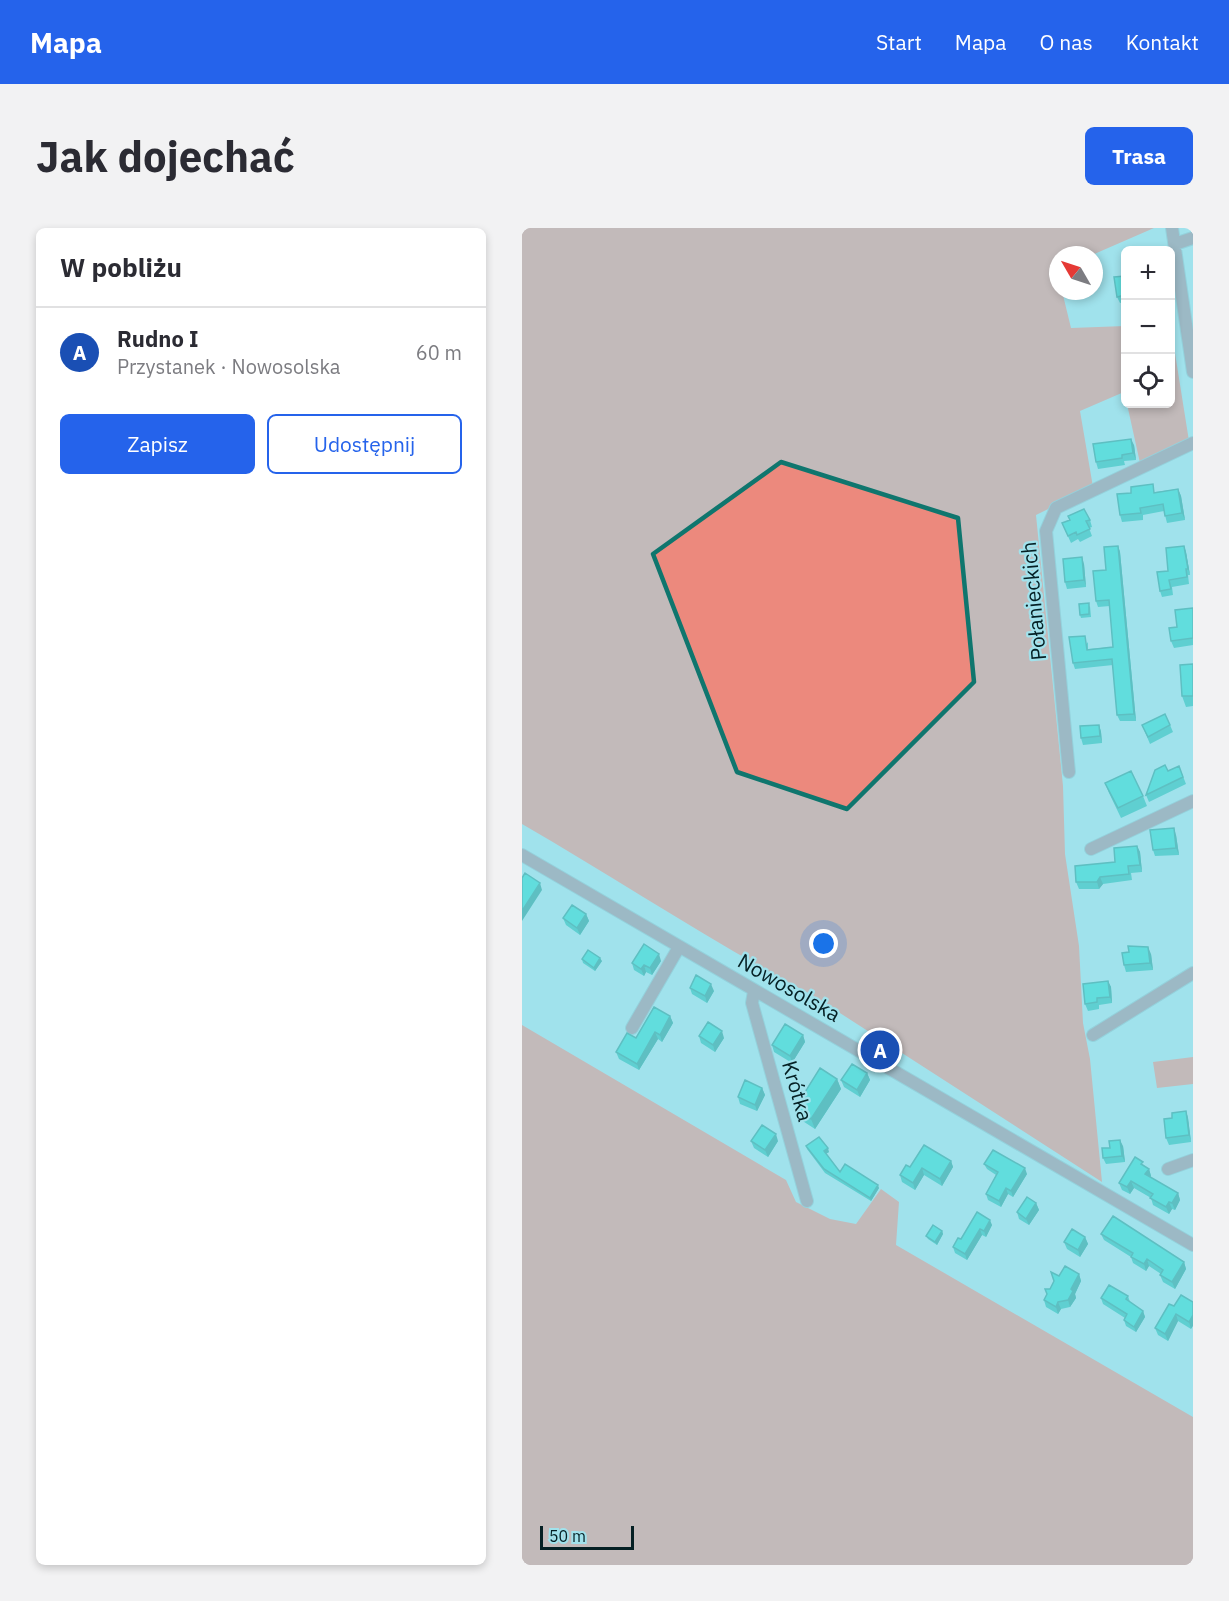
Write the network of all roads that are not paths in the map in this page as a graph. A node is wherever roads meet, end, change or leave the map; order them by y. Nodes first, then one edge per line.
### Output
1 (1172, 228) edge
2 (1193, 238) edge
3 (1175, 244) junction
4 (1193, 372) edge
5 (1193, 443) edge
6 (1068, 772) dead end
7 (1193, 801) edge
8 (1091, 849) dead end
9 (522, 855) edge
10 (679, 947) junction
11 (1193, 973) edge
12 (754, 991) junction
13 (632, 1028) dead end
14 (1093, 1035) dead end
15 (1193, 1160) edge
16 (1168, 1170) dead end
17 (807, 1201) dead end
18 (1193, 1245) edge

1 - 3 street
2 - 3 street
3 - 4 street
5 - 6 street, Połanieckich
7 - 8 street
9 - 10 street, Nowosolska
10 - 12 street, Nowosolska
10 - 13 street
11 - 14 street
12 - 17 street, Krótka
12 - 18 street, Nowosolska
15 - 16 street

